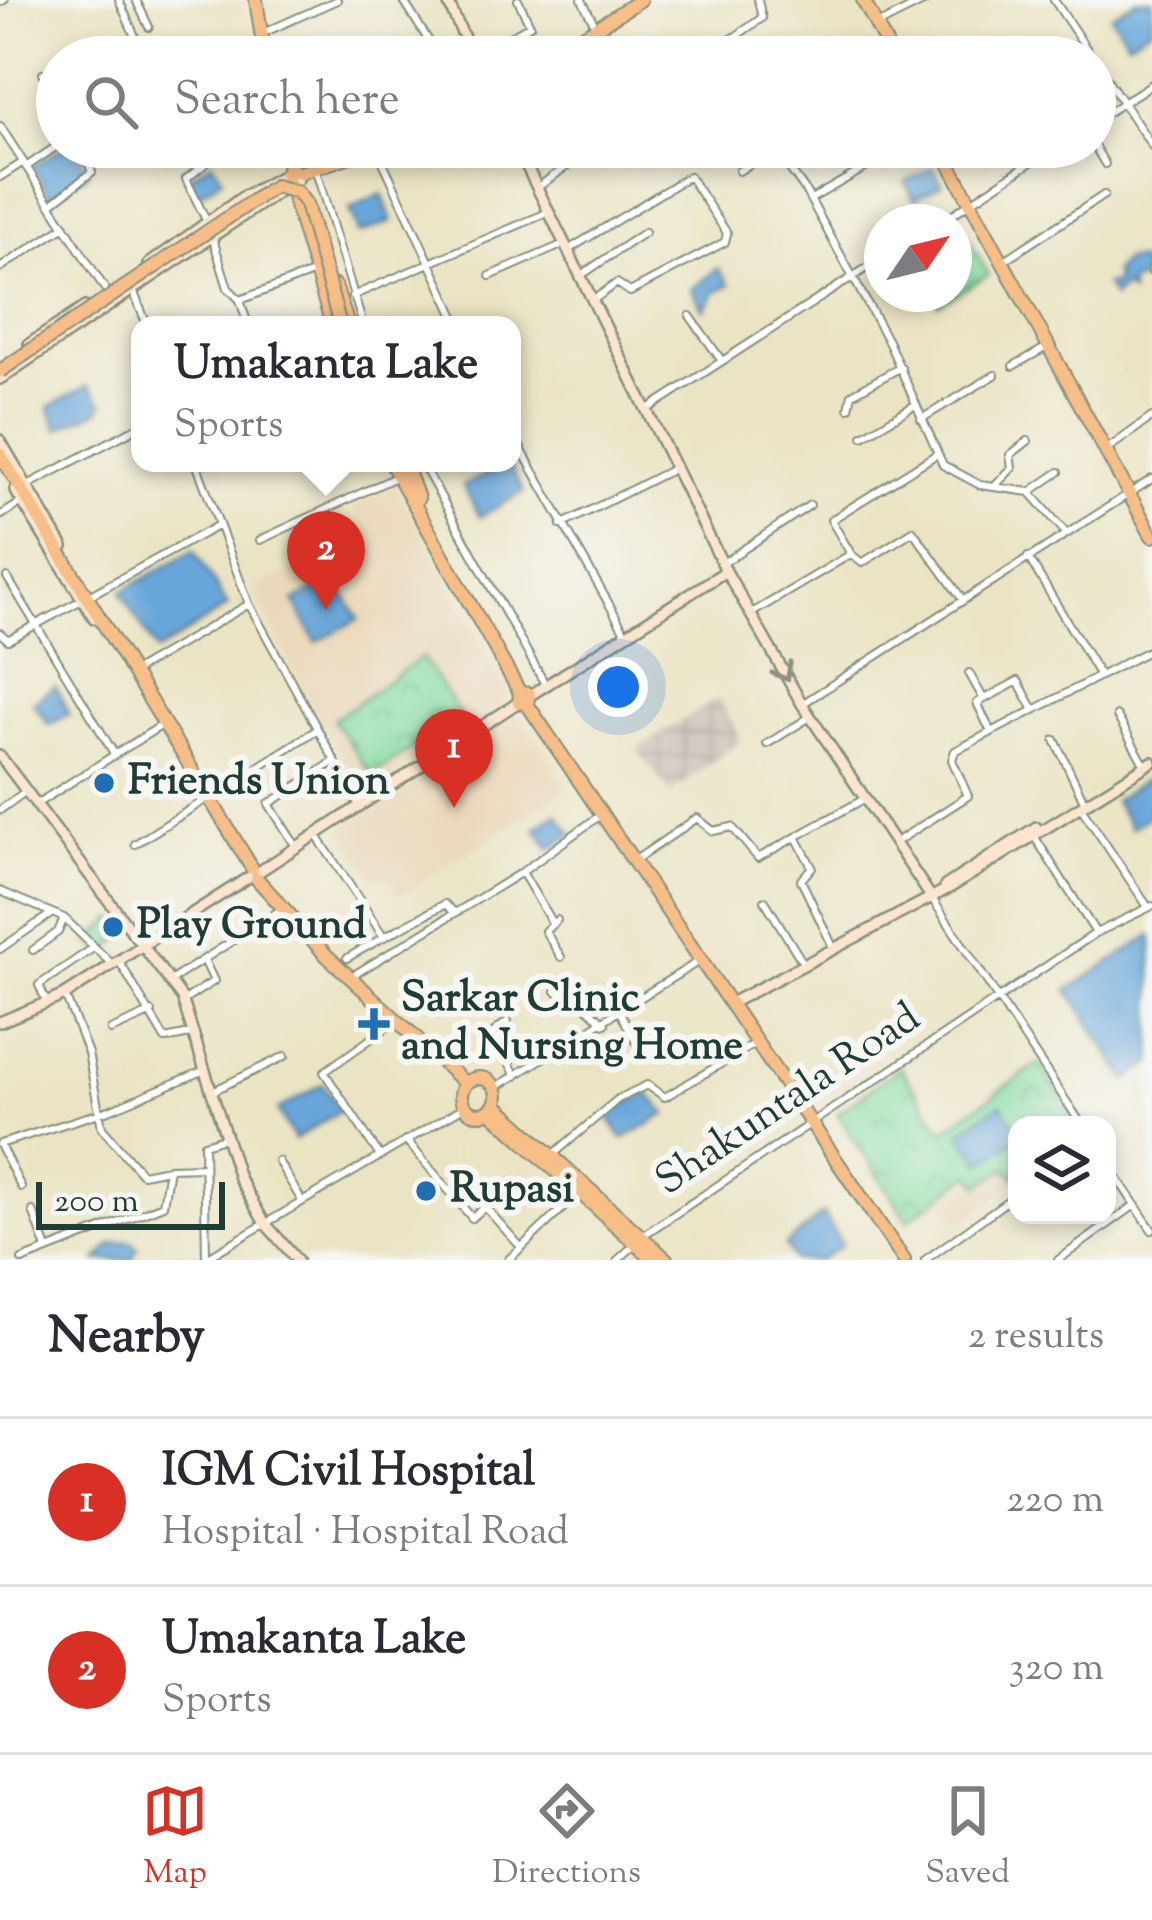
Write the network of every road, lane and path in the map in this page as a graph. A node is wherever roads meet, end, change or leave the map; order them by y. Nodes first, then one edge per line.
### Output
1 (119, 0) edge
2 (136, 0) edge
3 (256, 0) edge
4 (337, 0) edge
5 (403, 0) edge
6 (465, 0) edge
7 (518, 0) edge
8 (582, 0) edge
9 (640, 0) edge
10 (758, 0) edge
11 (862, 0) edge
12 (927, 0) edge
13 (1054, 0) edge
14 (449, 4) edge
15 (876, 25) junction
16 (149, 27) dead end
17 (596, 27) junction
18 (268, 31) junction
19 (135, 36) edge
20 (267, 36) edge
21 (426, 36) edge
22 (464, 36) edge
23 (511, 36) edge
24 (582, 36) edge
25 (736, 36) edge
26 (882, 36) edge
27 (1078, 36) edge
28 (1152, 84) edge
29 (1116, 92) edge
30 (1123, 103) junction
31 (1116, 108) edge
32 (0, 127) edge
33 (1148, 132) edge
34 (1152, 146) edge
35 (36, 158) edge
36 (25, 165) junction
37 (90, 168) edge
38 (200, 168) edge
39 (294, 168) edge
40 (311, 168) edge
41 (386, 168) edge
42 (527, 168) edge
43 (565, 168) edge
44 (742, 168) edge
45 (789, 168) edge
46 (866, 168) edge
47 (951, 168) edge
48 (1022, 168) edge
49 (739, 170) dead end
50 (296, 173) junction
51 (0, 178) edge
52 (537, 188) junction
53 (1104, 195) dead end
54 (811, 200) junction
55 (51, 204) junction
56 (970, 204) joint
57 (972, 208) edge
58 (549, 212) junction
59 (207, 222) junction
60 (65, 226) junction
61 (646, 232) dead end
62 (212, 236) junction
63 (566, 247) junction
64 (429, 260) junction
65 (1002, 262) junction
66 (0, 268) edge
67 (864, 268) edge
68 (316, 272) junction
69 (490, 276) dead end
70 (580, 276) junction
71 (851, 276) junction
72 (131, 284) junction
73 (107, 292) junction
74 (352, 296) junction
75 (240, 300) junction
76 (593, 300) junction
77 (143, 316) edge
78 (245, 316) edge
79 (336, 316) edge
80 (337, 316) edge
81 (338, 316) edge
82 (360, 316) edge
83 (455, 316) edge
84 (690, 316) dead end
85 (1048, 346) junction
86 (722, 361) junction
87 (1013, 366) dead end
88 (901, 367) junction
89 (0, 372) edge
90 (995, 375) dead end
91 (915, 404) junction
92 (849, 408) dead end
93 (646, 410) junction
94 (1152, 417) edge
95 (921, 419) junction
96 (131, 430) edge
97 (863, 436) dead end
98 (0, 440) edge
99 (1028, 441) dead end
100 (521, 451) edge
101 (1106, 451) junction
102 (937, 454) junction
103 (0, 459) edge
104 (675, 468) junction
105 (199, 472) edge
106 (387, 472) edge
107 (401, 472) edge
108 (427, 472) edge
109 (1059, 472) dead end
110 (1152, 479) edge
111 (22, 482) junction
112 (994, 487) junction
113 (1030, 492) junction
114 (1130, 494) junction
115 (22, 502) junction
116 (809, 505) dead end
117 (0, 515) edge
118 (561, 524) junction
119 (217, 526) junction
120 (1065, 532) junction
121 (1152, 534) edge
122 (260, 540) dead end
123 (851, 554) junction
124 (1028, 557) junction
125 (724, 567) junction
126 (8, 577) dead end
127 (85, 598) junction
128 (963, 600) junction
129 (249, 604) junction
130 (752, 614) junction
131 (36, 624) junction
132 (627, 636) junction
133 (2, 639) edge
134 (1152, 649) edge
135 (969, 673) dead end
136 (129, 674) junction
137 (1100, 676) junction
138 (545, 686) junction
139 (983, 698) junction
140 (524, 699) junction
141 (802, 704) junction
142 (1034, 710) junction
143 (1117, 716) dead end
144 (810, 717) junction
145 (162, 725) junction
146 (315, 731) junction
147 (992, 732) junction
148 (1054, 740) dead end
149 (767, 744) dead end
150 (115, 755) junction
151 (0, 756) edge
152 (1149, 760) edge
153 (332, 763) junction
154 (26, 791) junction
155 (864, 799) junction
156 (211, 801) junction
157 (1082, 802) junction
158 (35, 804) junction
159 (361, 808) junction
160 (0, 810) edge
161 (602, 814) junction
162 (317, 836) junction
163 (1034, 836) junction
164 (796, 837) junction
165 (896, 842) junction
166 (136, 844) dead end
167 (298, 848) junction
168 (634, 861) junction
169 (522, 872) junction
170 (254, 874) junction
171 (945, 886) junction
172 (0, 891) edge
173 (928, 894) junction
174 (765, 901) dead end
175 (1150, 907) edge
176 (282, 909) junction
177 (51, 914) junction
178 (456, 914) junction
179 (64, 918) junction
180 (1096, 933) junction
181 (384, 937) junction
182 (142, 946) junction
183 (833, 947) junction
184 (93, 948) junction
185 (0, 949) edge
186 (32, 950) dead end
187 (561, 957) dead end
188 (346, 958) dead end
189 (704, 958) junction
190 (204, 960) junction
191 (116, 963) junction
192 (802, 963) junction
193 (349, 977) junction
194 (170, 981) junction
195 (556, 991) dead end
196 (65, 995) junction
197 (998, 999) junction
198 (183, 1001) junction
199 (734, 1002) junction
200 (47, 1005) junction
201 (152, 1012) junction
202 (620, 1014) junction
203 (396, 1021) junction
204 (508, 1021) dead end
205 (0, 1022) edge
206 (604, 1024) junction
207 (111, 1030) dead end
208 (196, 1033) junction
209 (760, 1041) junction
210 (643, 1054) dead end
211 (284, 1056) dead end
212 (206, 1070) junction
213 (516, 1076) junction
214 (466, 1083) junction
215 (495, 1088) junction
216 (212, 1092) junction
217 (464, 1107) junction
218 (492, 1108) junction
219 (97, 1114) junction
220 (1076, 1116) edge
221 (812, 1121) junction
222 (224, 1138) junction
223 (406, 1140) junction
224 (0, 1145) edge
225 (380, 1156) junction
226 (552, 1156) junction
227 (278, 1161) dead end
228 (204, 1167) junction
229 (168, 1169) junction
230 (1116, 1176) edge
231 (21, 1187) dead end
232 (580, 1192) junction
233 (1008, 1200) edge
234 (302, 1201) junction
235 (1135, 1204) junction
236 (33, 1211) dead end
237 (265, 1222) junction
238 (1152, 1230) edge
239 (639, 1240) junction
240 (520, 1246) junction
241 (47, 1249) junction
242 (22, 1260) edge
243 (205, 1260) edge
244 (297, 1260) edge
245 (508, 1260) edge
246 (619, 1260) edge
247 (654, 1260) edge
248 (668, 1260) edge
249 (904, 1260) edge
250 (925, 1260) edge
251 (1058, 1260) edge

1 - 19 street
2 - 16 street
3 - 18 main road
4 - 18 street
5 - 21 street
6 - 14 street
7 - 23 street
8 - 17 street
9 - 17 main road
10 - 25 street
11 - 15 main road
12 - 15 street
13 - 27 street
14 - 22 street
15 - 26 main road
17 - 24 main road
18 - 20 main road
28 - 30 street
29 - 30 street
30 - 31 street
30 - 33 street
32 - 36 street
33 - 34 street
35 - 36 street
36 - 51 street
36 - 55 street
37 - 55 street
38 - 59 street
39 - 50 main road
40 - 50 main road
41 - 64 street
42 - 52 street
43 - 52 street
44 - 49 street
45 - 54 street
46 - 54 street
47 - 56 main road
48 - 56 street
50 - 59 street
50 - 62 street
50 - 68 main road
50 - 74 street
50 - 81 main road
52 - 58 street
53 - 65 street
54 - 71 street
55 - 60 street
57 - 65 main road
58 - 63 street
58 - 64 street
59 - 72 street
60 - 66 street
60 - 73 street
61 - 70 street
62 - 72 street
62 - 75 street
63 - 69 street
63 - 70 street
63 - 76 street
64 - 74 street
64 - 83 street
65 - 85 main road
67 - 71 street
68 - 75 street
68 - 79 main road
70 - 76 street
71 - 86 street
71 - 88 street
72 - 73 street
72 - 77 street
72 - 89 street
73 - 89 street
74 - 82 street
75 - 78 street
76 - 93 street
80 - 89 main road, bridge
84 - 86 street
85 - 87 street
85 - 101 main road
86 - 93 street
88 - 91 street
88 - 92 street
90 - 95 street
91 - 95 street
91 - 97 street
93 - 104 street
94 - 101 street
95 - 102 street
96 - 111 street
98 - 111 street
99 - 112 street
100 - 118 street
101 - 114 main road
102 - 112 street
102 - 123 street
103 - 111 main road
103 - 115 street
104 - 118 street
104 - 125 street
105 - 119 street
106 - 122 street
107 - 140 main road
108 - 138 street
109 - 113 street
110 - 114 street
111 - 127 main road
112 - 113 street
113 - 120 street
114 - 120 street
114 - 121 main road
115 - 117 street
115 - 127 street
116 - 125 street
118 - 132 street
119 - 127 street
119 - 129 street
120 - 124 street
123 - 128 street
123 - 130 street
124 - 128 street
124 - 137 street
125 - 130 street
125 - 132 street
126 - 131 street
127 - 131 street
127 - 136 main road
128 - 141 street
129 - 136 street
129 - 146 street
130 -> 141 street
131 - 133 street
131 - 150 street
132 - 138 street
134 - 137 street
135 - 139 street
136 - 145 main road
137 - 142 street
138 - 140 street
139 - 142 street
139 - 147 street
140 - 159 street
140 - 161 main road
141 - 144 street
142 - 147 street
143 - 152 street
144 - 149 street
144 - 155 street
145 - 150 street
145 - 156 main road
146 - 153 street
146 - 156 street
147 - 165 street
148 - 157 street
150 - 158 street
151 - 154 street
152 - 157 street
153 - 159 street
153 - 167 street
154 - 158 street
154 - 160 street
155 - 164 street
155 - 165 street
156 - 166 street
156 - 170 main road
157 - 163 street
157 - 171 street
157 - 175 street
158 - 182 street
159 - 162 street
161 - 168 main road
161 - 169 street
162 - 167 street
162 - 181 street
163 - 171 street
163 - 180 street
164 - 168 street
164 - 183 street
165 - 173 street
167 - 170 street
168 - 189 main road
169 - 178 street
169 - 187 street
170 - 176 main road
170 - 182 street
171 - 173 street
172 - 177 street
173 - 183 street
173 - 197 street
174 - 192 street
175 - 180 street, Shakuntala Road
176 - 190 street
176 - 193 main road
177 - 179 street
177 - 185 street
178 - 181 street
178 - 193 street
179 - 184 street
179 - 186 street
180 - 197 street, Shakuntala Road
181 - 188 street
182 - 191 street
182 - 194 street
183 - 192 street
184 - 191 street
184 - 200 street
189 - 199 main road
189 - 202 street
190 - 194 street
190 - 198 street
191 - 196 street
191 - 201 street
192 - 199 street
193 - 203 main road
194 - 198 street
195 - 206 street
196 - 200 street
196 - 219 street
197 - 220 street
197 - 221 street, Shakuntala Road
198 - 208 street
199 - 209 main road
200 - 205 street
201 - 207 street
201 - 208 street
202 - 206 street
202 - 210 street
203 - 214 main road
203 - 225 street
204 - 213 street
206 - 213 street
208 - 212 street
209 - 221 main road
209 - 226 street
211 - 216 street
212 - 216 street
212 - 219 street
213 - 215 street
214 - 215 main road
214 - 217 main road
215 - 218 main road
216 - 222 street
217 - 218 main road
217 - 223 street
218 - 226 main road
218 - 232 main road
219 - 224 street
219 - 229 street
221 - 239 street, Shakuntala Road
221 - 249 main road
222 - 228 street
222 - 237 street
223 - 225 street
223 - 240 street
224 - 231 street
225 - 234 street
226 - 239 main road
227 - 234 street
228 - 229 street
228 - 243 street
229 - 241 street
230 - 235 street
232 - 239 main road
232 - 240 street
233 - 250 street
234 - 237 street
235 - 238 street
235 - 251 street
236 - 241 street
237 - 243 street
237 - 244 street
239 - 246 street, Shakuntala Road
239 - 247 main road
239 - 248 main road
240 - 245 street
241 - 242 street

